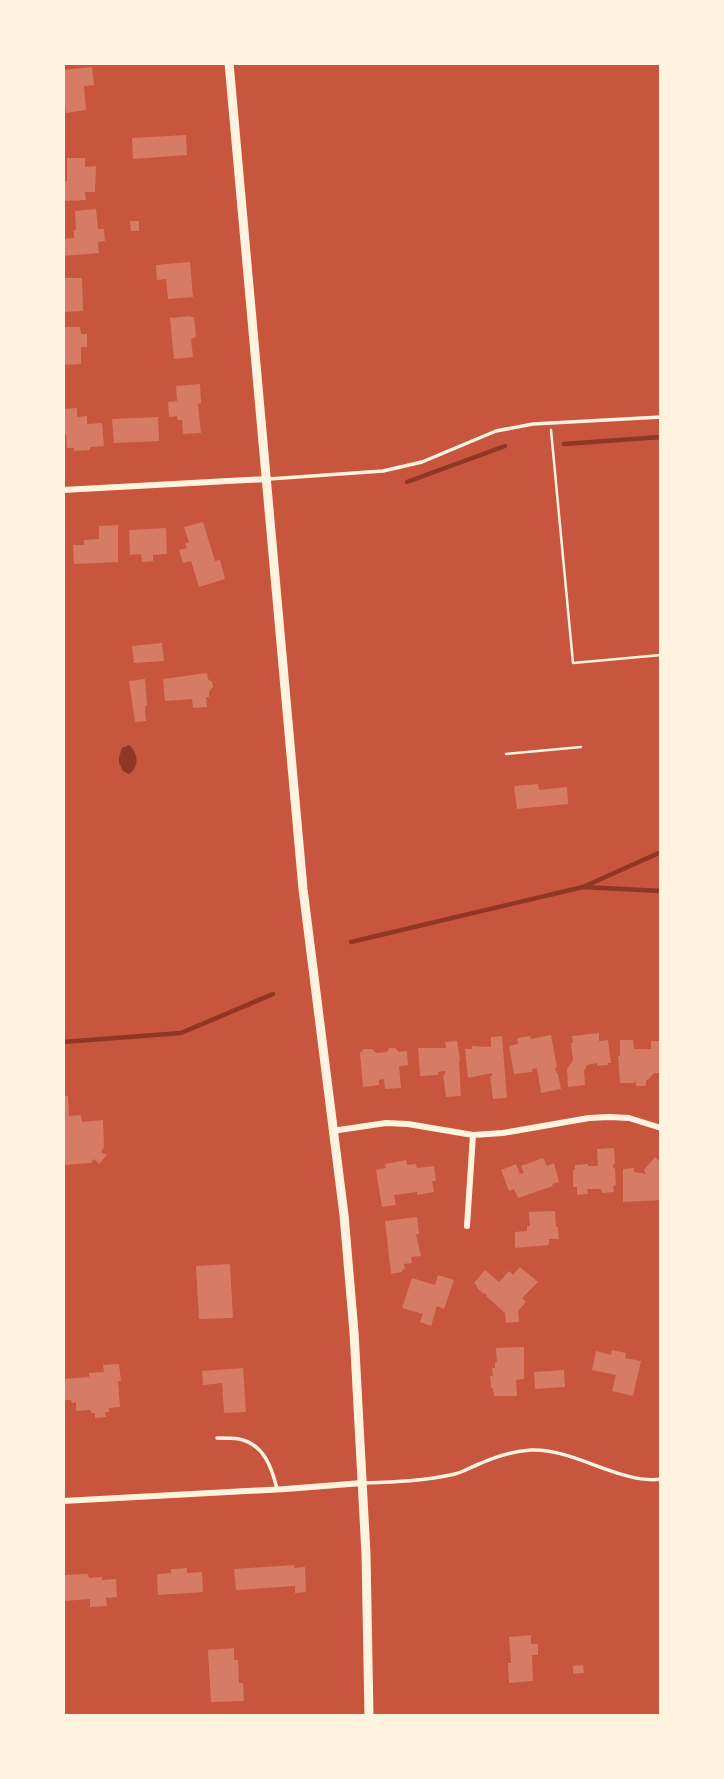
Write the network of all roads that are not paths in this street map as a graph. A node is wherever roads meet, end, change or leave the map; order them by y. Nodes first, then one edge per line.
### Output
1 (229, 63) edge
2 (661, 417) edge
3 (267, 480) junction
4 (63, 490) edge
5 (661, 1128) edge
6 (332, 1131) junction
7 (473, 1135) junction
8 (467, 1226) dead end
9 (217, 1438) dead end
10 (661, 1479) edge
11 (362, 1483) junction
12 (277, 1489) junction
13 (63, 1501) edge
14 (369, 1716) edge

1 - 3 main road
2 - 3 lane
3 - 4 street
3 - 6 main road
5 - 7 street
6 - 7 street
6 - 11 main road
7 - 8 street
9 - 12 lane
10 - 11 lane
11 - 12 street
11 - 14 main road
12 - 13 street

